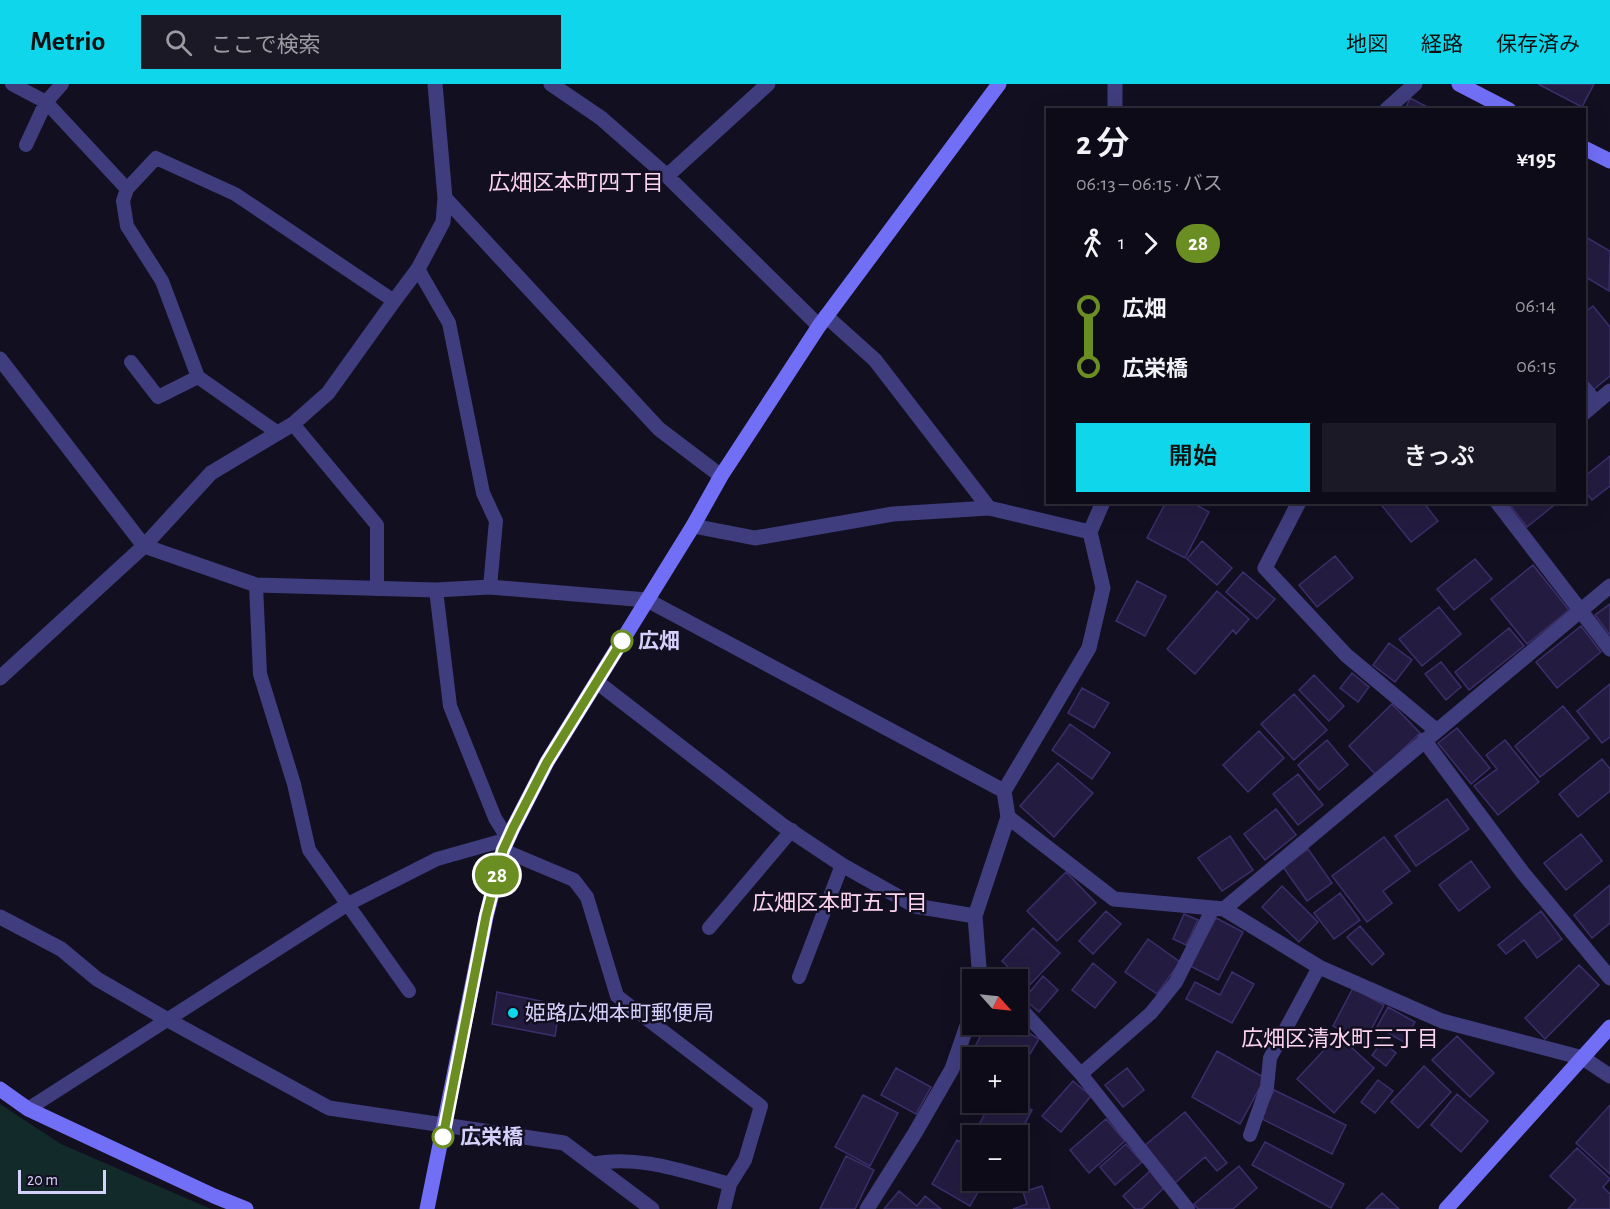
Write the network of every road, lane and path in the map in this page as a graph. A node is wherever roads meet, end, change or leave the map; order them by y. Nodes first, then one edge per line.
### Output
1 (12, 84) edge
2 (62, 84) edge
3 (435, 84) edge
4 (551, 84) edge
5 (768, 84) edge
6 (999, 84) edge
7 (1115, 84) edge
8 (1415, 84) edge
9 (1464, 85) edge
10 (46, 102) junction
11 (1115, 108) edge
12 (1388, 108) edge
13 (1504, 108) edge
14 (26, 145) dead end
15 (1586, 149) edge
16 (1610, 161) edge
17 (667, 176) junction
18 (127, 189) junction
19 (445, 198) junction
20 (418, 269) junction
21 (394, 302) junction
22 (822, 321) junction
23 (0, 359) edge
24 (131, 362) dead end
25 (198, 376) junction
26 (1586, 390) edge
27 (1610, 392) edge
28 (1596, 403) junction
29 (1586, 411) edge
30 (293, 424) junction
31 (278, 433) junction
32 (721, 476) junction
33 (1103, 504) edge
34 (1298, 504) edge
35 (1499, 504) edge
36 (989, 508) junction
37 (693, 526) junction
38 (1090, 532) junction
39 (144, 546) junction
40 (256, 585) junction
41 (490, 586) junction
42 (1610, 586) edge
43 (377, 589) junction
44 (436, 590) junction
45 (646, 600) junction
46 (1581, 612) junction
47 (1610, 649) edge
48 (0, 678) edge
49 (597, 682) junction
50 (1437, 730) junction
51 (1424, 740) junction
52 (1004, 791) junction
53 (1008, 817) junction
54 (792, 830) junction
55 (506, 844) junction
56 (842, 865) junction
57 (348, 904) junction
58 (1218, 908) junction
59 (975, 916) junction
60 (0, 917) edge
61 (709, 928) dead end
62 (1319, 967) junction
63 (979, 969) edge
64 (799, 977) dead end
65 (1610, 978) edge
66 (409, 991) dead end
67 (1028, 1016) edge
68 (168, 1020) junction
69 (1610, 1027) edge
70 (964, 1035) edge
71 (1583, 1058) junction
72 (1081, 1074) junction
73 (1610, 1076) edge
74 (0, 1089) edge
75 (28, 1109) junction
76 (445, 1126) junction
77 (1250, 1135) dead end
78 (591, 1164) junction
79 (730, 1184) junction
80 (246, 1209) edge
81 (428, 1209) edge
82 (652, 1209) edge
83 (724, 1209) edge
84 (867, 1209) edge
85 (1188, 1209) edge
86 (1446, 1209) edge

1 - 10 lane
2 - 10 lane
3 - 19 street
4 - 17 street
5 - 17 street
6 - 22 street
7 - 11 street
8 - 12 street
9 - 13 street
10 - 14 lane
10 - 18 lane
15 - 16 street
17 - 22 street
18 - 21 lane
18 - 25 lane
19 - 20 street
19 - 32 street
20 - 21 street
20 - 41 lane
21 - 30 street
22 - 32 street
22 - 36 street
23 - 39 street
24 - 25 lane
25 - 31 lane
26 - 28 street
27 - 28 street
28 - 29 street
30 - 31 street
30 - 43 lane
31 - 39 street
32 - 37 street
33 - 38 street
34 - 50 street
35 - 46 street
36 - 37 street
36 - 38 street
37 - 45 street
38 - 52 street
39 - 40 street
39 - 48 street
40 - 43 street
40 - 57 lane
41 - 44 street
41 - 45 street
42 - 46 street
43 - 44 street
44 - 55 lane
45 - 49 street
45 - 52 street
46 - 47 street
46 - 50 street
49 - 54 street
49 - 55 street
50 - 51 street
51 - 58 street
51 - 65 street
52 - 53 street
53 - 58 street
53 - 59 street
54 - 56 street
54 - 61 lane
55 - 57 lane
55 - 76 street
55 - 79 lane
56 - 59 street
56 - 64 lane
57 - 66 lane
57 - 68 lane
58 - 62 street
58 - 72 lane
59 - 63 street
60 - 68 street
62 - 71 street
62 - 77 lane
67 - 72 lane
68 - 75 lane
68 - 76 street
69 - 71 street
70 - 84 street
71 - 73 street
71 - 86 street
72 - 85 lane
74 - 75 street
75 - 80 street
76 - 78 street
76 - 81 street
78 - 79 lane
78 - 82 street
79 - 83 lane

